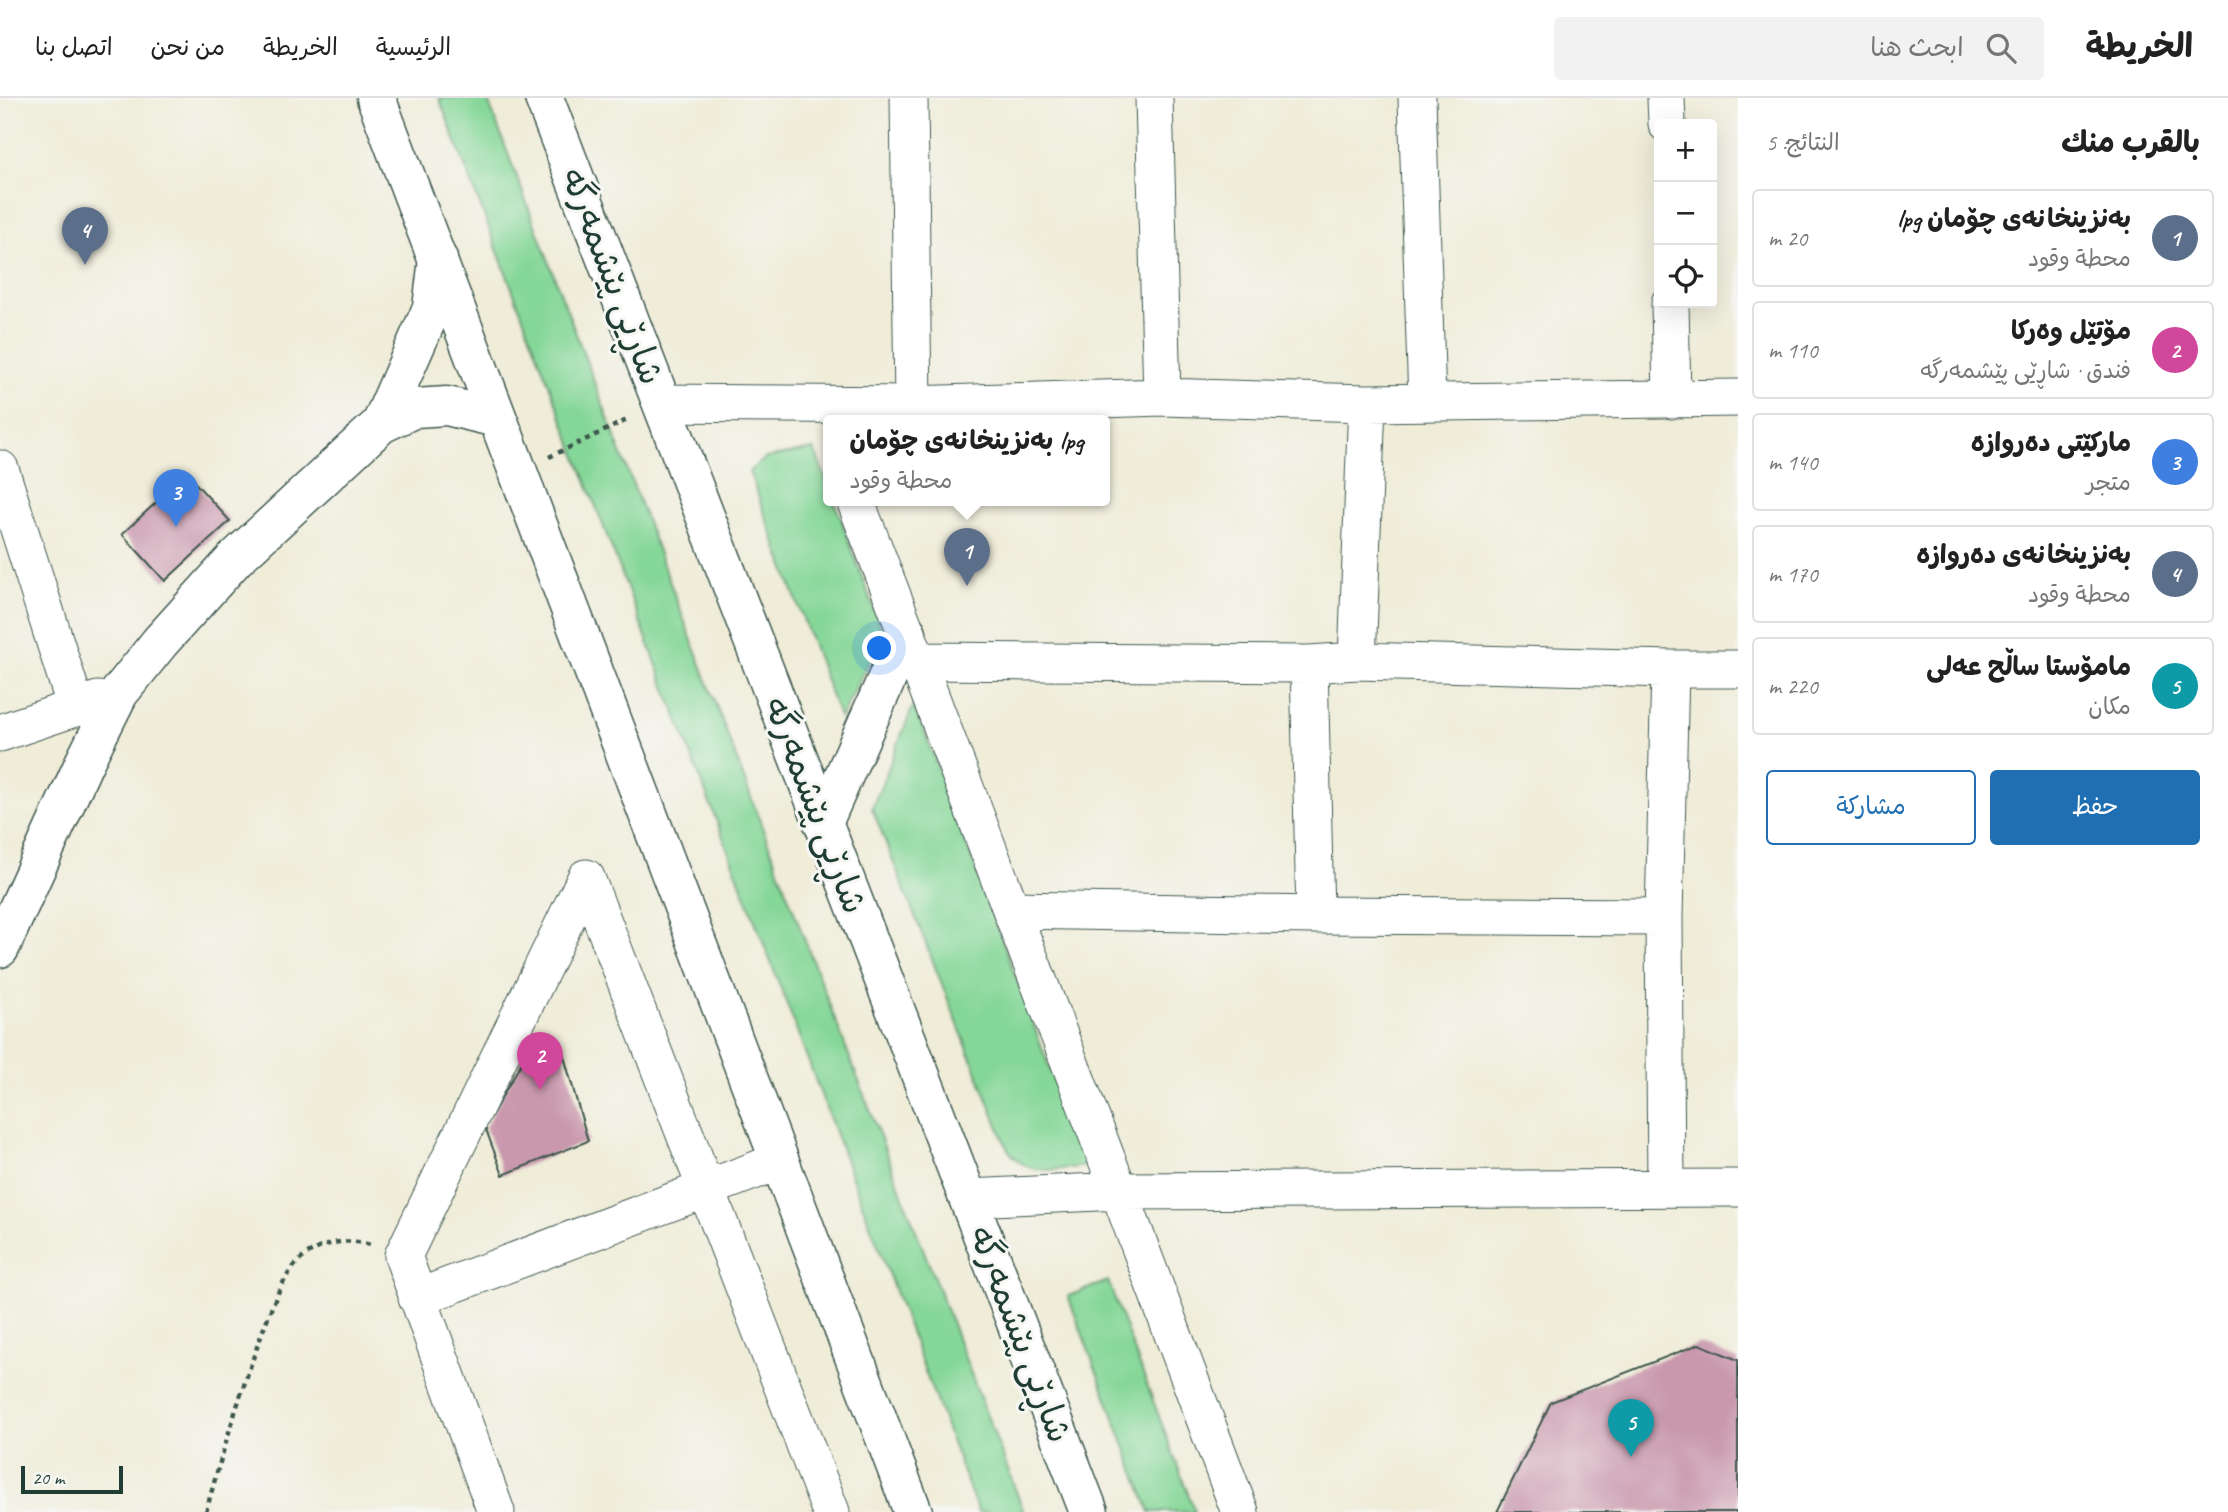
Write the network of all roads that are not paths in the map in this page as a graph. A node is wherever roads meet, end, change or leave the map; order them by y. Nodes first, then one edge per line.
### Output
1 (376, 98) edge
2 (544, 98) edge
3 (909, 98) edge
4 (1154, 98) edge
5 (1417, 98) edge
6 (1666, 98) edge
7 (1667, 119) edge
8 (438, 259) junction
9 (1670, 308) edge
10 (1162, 397) junction
11 (1738, 398) edge
12 (1672, 400) junction
13 (1427, 402) junction
14 (1367, 403) junction
15 (662, 404) junction
16 (913, 405) junction
17 (844, 415) edge
18 (498, 418) junction
19 (823, 418) edge
20 (381, 424) junction
21 (0, 471) edge
22 (857, 506) edge
23 (913, 647) junction
24 (1357, 661) junction
25 (1309, 664) junction
26 (1670, 669) junction
27 (1738, 669) edge
28 (119, 693) junction
29 (76, 708) junction
30 (0, 733) edge
31 (823, 823) junction
32 (1012, 910) junction
33 (1315, 915) junction
34 (1664, 917) junction
35 (0, 948) edge
36 (780, 1161) junction
37 (1666, 1187) junction
38 (1738, 1188) edge
39 (706, 1190) junction
40 (1120, 1191) junction
41 (969, 1198) junction
42 (417, 1298) junction
43 (491, 1510) edge
44 (831, 1512) edge
45 (913, 1512) edge
46 (1089, 1512) edge
47 (1240, 1512) edge

1 - 8 main road
2 - 15 main road, شاڕێی پێشمەرگە
3 - 16 street
4 - 10 street
5 - 13 street
6 - 7 street
8 - 18 main road
8 - 20 main road
9 - 12 street
10 - 14 street
10 - 16 street
11 - 12 street
12 - 13 street
13 - 14 street
14 - 24 street
15 - 19 street
15 - 31 main road, شاڕێی پێشمەرگە
16 - 17 street
18 - 20 main road
18 - 36 main road
20 - 28 main road
21 - 29 street
22 - 23 street
23 - 25 street
23 - 31 main road
23 - 32 street
24 - 25 street
24 - 26 street
25 - 33 street
26 - 27 street
26 - 34 street
28 - 29 street
28 - 35 main road
29 - 30 street
31 - 41 main road, شاڕێی پێشمەرگە
32 - 33 street
32 - 40 street
33 - 34 street
34 - 37 street
36 - 39 street
36 - 45 main road
37 - 38 street
37 - 40 street
39 - 42 street
39 - 42 street
39 - 44 street
40 - 41 street
40 - 47 street
41 - 46 main road, شاڕێی پێشمەرگە
42 - 43 street

